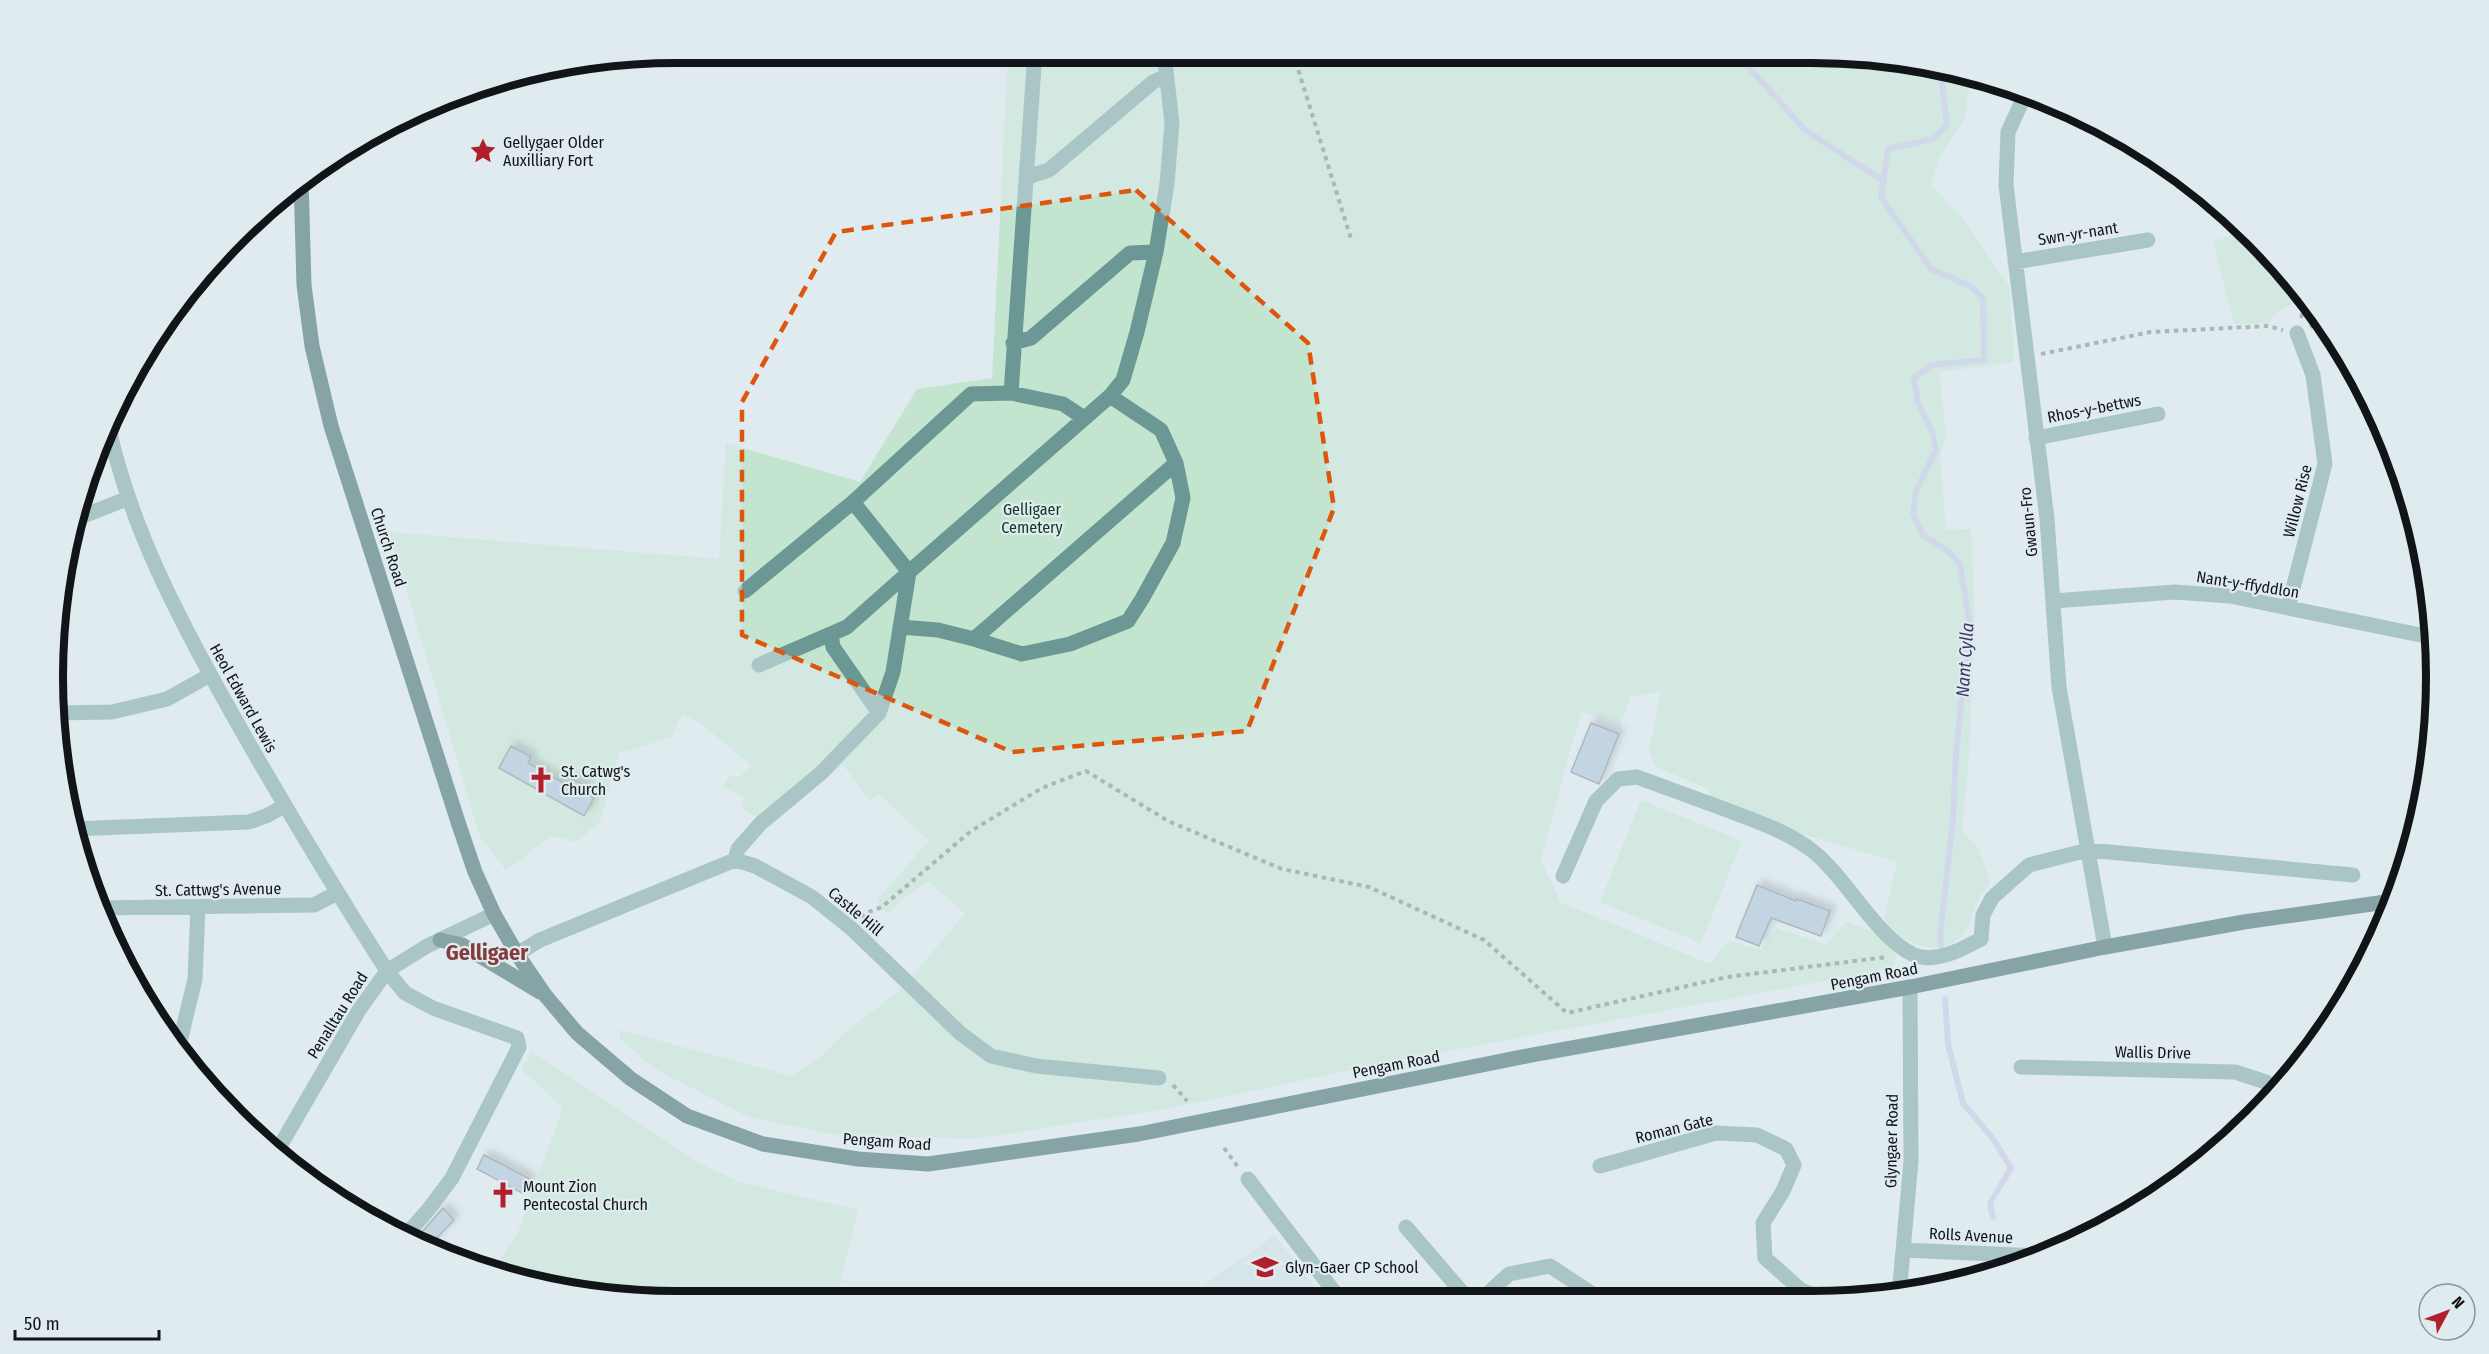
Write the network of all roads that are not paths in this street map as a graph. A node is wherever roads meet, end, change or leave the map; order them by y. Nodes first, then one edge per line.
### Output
1 (1034, 63) edge
2 (1165, 63) edge
3 (1166, 76) junction
4 (2022, 101) edge
5 (1027, 177) junction
6 (301, 191) edge
7 (2148, 240) dead end
8 (1156, 252) junction
9 (2015, 262) junction
10 (2297, 333) road end
11 (1013, 343) junction
12 (1011, 393) junction
13 (1110, 396) junction
14 (2158, 414) dead end
15 (1084, 418) junction
16 (112, 438) edge
17 (2036, 438) junction
18 (1176, 463) junction
19 (129, 498) junction
20 (853, 502) junction
21 (85, 515) edge
22 (909, 572) junction
23 (746, 591) dead end
24 (2054, 601) junction
25 (2288, 608) junction
26 (900, 627) junction
27 (831, 634) junction
28 (2425, 636) edge
29 (974, 639) junction
30 (759, 665) dead end
31 (210, 675) junction
32 (64, 713) edge
33 (879, 713) junction
34 (284, 806) junction
35 (82, 829) edge
36 (2088, 850) junction
37 (735, 861) junction
38 (2353, 875) dead end
39 (1563, 876) dead end
40 (337, 893) junction
41 (2383, 902) edge
42 (109, 908) edge
43 (198, 908) junction
44 (494, 914) junction
45 (440, 939) junction
46 (2105, 947) junction
47 (517, 954) junction
48 (387, 971) junction
49 (1910, 987) junction
50 (545, 995) junction
51 (181, 1038) edge
52 (2021, 1067) dead end
53 (1159, 1078) dead end
54 (2268, 1088) edge
55 (280, 1146) edge
56 (1600, 1166) dead end
57 (1248, 1179) road end
58 (1406, 1227) dead end
59 (410, 1230) edge
60 (1903, 1250) junction
61 (2017, 1255) edge
62 (1900, 1285) edge
63 (1334, 1291) edge
64 (1461, 1291) edge
65 (1491, 1291) edge
66 (1588, 1291) edge
67 (1804, 1291) edge

1 - 5 street
2 - 3 street
3 - 5 street
3 - 8 street
4 - 9 street, Gwaun-Fro
5 - 11 street
6 - 44 main road, Church Road
7 - 9 street, Swn-yr-nant
8 - 11 street
8 - 13 street
9 - 17 street, Gwaun-Fro
10 - 25 street, Willow Rise
11 - 12 street
12 - 15 street
12 - 20 street
13 - 15 street
13 - 18 street
14 - 17 street, Rhos-y-bettws
15 - 22 street
16 - 19 street, Heol Edward Lewis
17 - 24 street, Gwaun-Fro
18 - 29 street
18 - 29 street
19 - 21 street
19 - 31 street, Heol Edward Lewis
20 - 22 street
20 - 23 street
22 - 26 street
22 - 27 street
24 - 25 street, Nant-y-ffyddlon
24 - 36 street, Gwaun-Fro
25 - 28 street, Nant-y-ffyddlon
26 - 29 street
26 - 33 street
27 - 30 street
27 - 33 street
31 - 32 street
31 - 34 street, Heol Edward Lewis
33 - 37 street
34 - 35 street
34 - 40 street, Heol Edward Lewis
36 - 38 street
36 - 39 street
36 - 46 street, Gwaun-Fro
37 - 47 street
37 - 53 street, Castle Hill
40 - 43 street, St. Cattwg's Avenue
40 - 48 street, Heol Edward Lewis
41 - 46 main road, Pengam Road
42 - 43 street, St. Cattwg's Avenue
43 - 51 street
44 - 45 street, Penalltau Road
44 - 47 main road, Pengam Road
45 - 48 street, Penalltau Road
45 - 50 main road
46 - 49 main road, Pengam Road
47 - 50 main road, Pengam Road
48 - 55 street, Penalltau Road
48 - 59 street, Heol Edward Lewis
49 - 50 main road, Pengam Road
49 - 60 street, Glyngaer Road
52 - 54 street, Wallis Drive
56 - 67 street, Roman Gate
57 - 63 street
58 - 64 street
60 - 61 street, Rolls Avenue
60 - 62 street, Glyngaer Road
65 - 66 street

